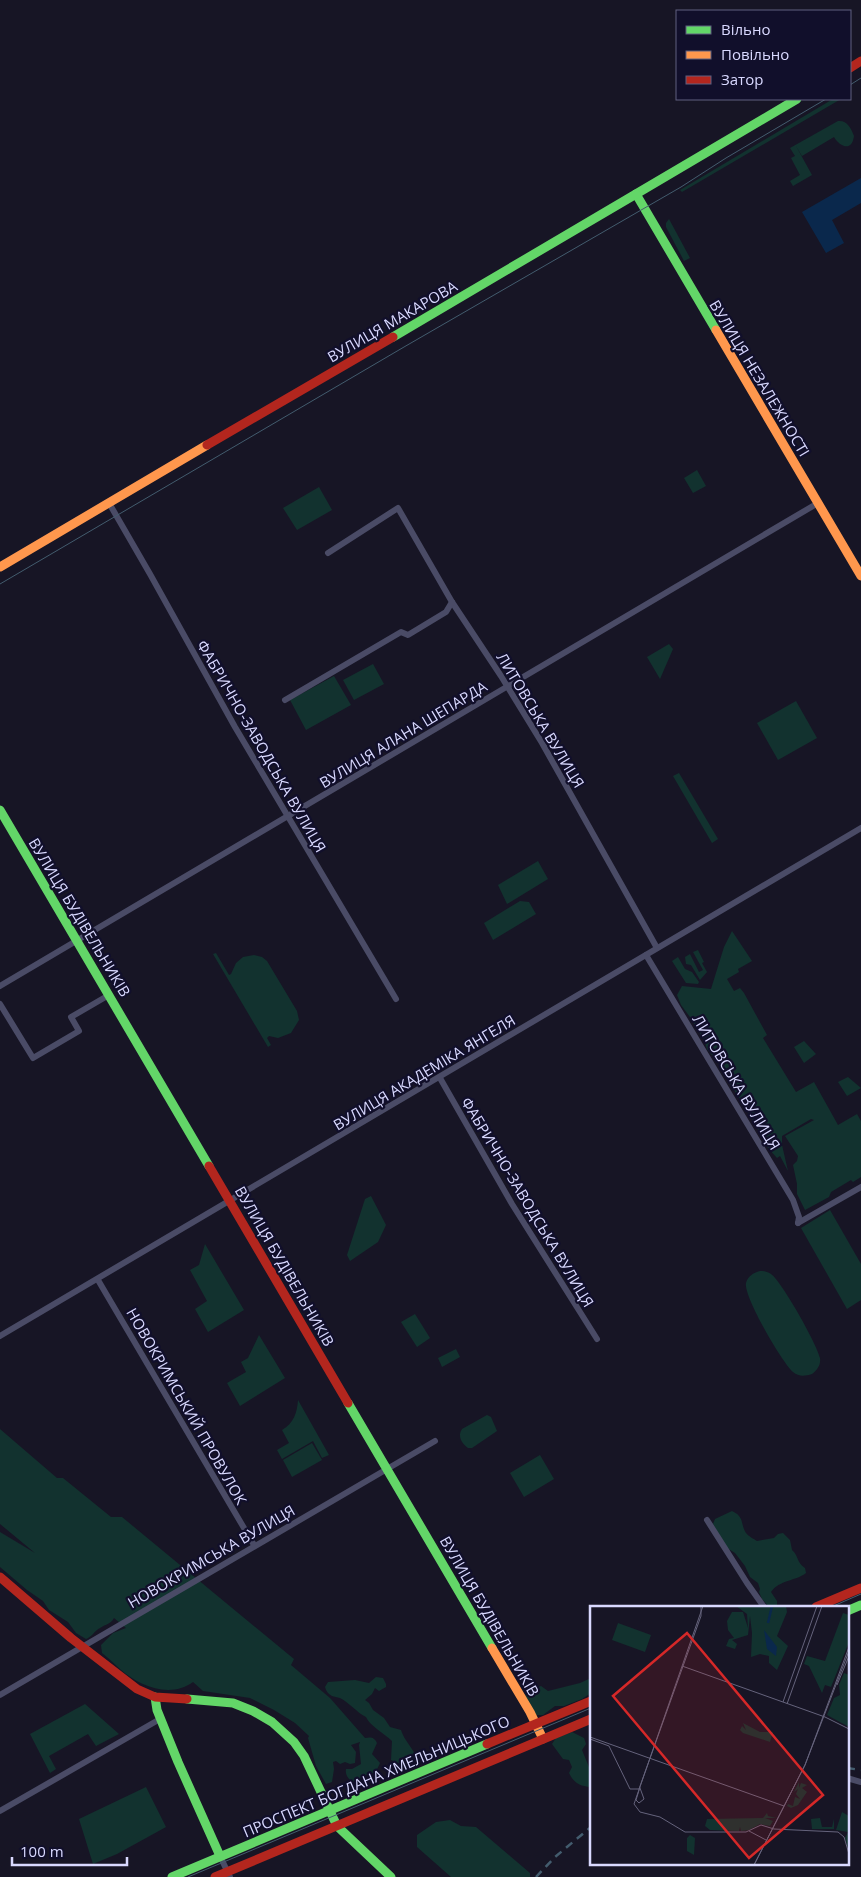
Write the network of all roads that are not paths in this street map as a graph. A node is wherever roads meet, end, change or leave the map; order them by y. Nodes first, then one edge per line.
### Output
1 (795, 100) edge
2 (636, 194) junction
3 (109, 503) junction
4 (818, 503) junction
5 (328, 553) dead end
6 (0, 567) edge
7 (861, 576) edge
8 (452, 602) junction
9 (508, 686) junction
10 (285, 700) dead end
11 (0, 810) edge
12 (288, 816) junction
13 (861, 828) edge
14 (78, 940) junction
15 (657, 948) junction
16 (646, 955) junction
17 (0, 986) edge
18 (109, 995) junction
19 (396, 999) dead end
20 (0, 1004) edge
21 (440, 1078) junction
22 (861, 1187) edge
23 (231, 1200) junction
24 (98, 1280) junction
25 (0, 1336) edge
26 (597, 1339) dead end
27 (435, 1441) dead end
28 (387, 1468) junction
29 (707, 1520) dead end
30 (254, 1546) junction
31 (0, 1576) edge
32 (861, 1588) edge
33 (861, 1605) edge
34 (763, 1606) edge
35 (818, 1606) edge
36 (848, 1611) edge
37 (82, 1646) junction
38 (0, 1695) edge
39 (155, 1697) junction
40 (590, 1701) edge
41 (160, 1719) junction
42 (590, 1719) edge
43 (536, 1724) junction
44 (543, 1739) junction
45 (848, 1778) edge
46 (861, 1782) edge
47 (328, 1810) junction
48 (0, 1811) edge
49 (337, 1826) junction
50 (220, 1856) junction
51 (229, 1874) edge
52 (172, 1877) edge
53 (215, 1877) edge
54 (391, 1877) edge

1 - 2 main road, ВУЛИЦЯ МАКАРОВА
2 - 3 main road, ВУЛИЦЯ МАКАРОВА
2 - 4 main road, ВУЛИЦЯ НЕЗАЛЕЖНОСТІ
3 - 6 main road, ВУЛИЦЯ МАКАРОВА
3 - 12 street, ФАБРИЧНО-ЗАВОДСЬКА ВУЛИЦЯ
4 - 7 main road, ВУЛИЦЯ НЕЗАЛЕЖНОСТІ
4 - 9 street, ВУЛИЦЯ АЛАНА ШЕПАРДА
5 - 8 street, ЛИТОВСЬКА ВУЛИЦЯ
8 - 9 street, ЛИТОВСЬКА ВУЛИЦЯ
8 - 10 street
9 - 12 street, ВУЛИЦЯ АЛАНА ШЕПАРДА
9 - 15 street, ЛИТОВСЬКА ВУЛИЦЯ
11 - 14 main road, ВУЛИЦЯ БУДІВЕЛЬНИКІВ
12 - 14 street, ВУЛИЦЯ АЛАНА ШЕПАРДА
12 - 19 street, ФАБРИЧНО-ЗАВОДСЬКА ВУЛИЦЯ
13 - 15 street, ВУЛИЦЯ АКАДЕМІКА ЯНГЕЛЯ
14 - 17 street, ВУЛИЦЯ АЛАНА ШЕПАРДА
14 - 18 main road, ВУЛИЦЯ БУДІВЕЛЬНИКІВ
15 - 16 street, ВУЛИЦЯ АКАДЕМІКА ЯНГЕЛЯ
16 - 21 street, ВУЛИЦЯ АКАДЕМІКА ЯНГЕЛЯ
16 - 22 street, ЛИТОВСЬКА ВУЛИЦЯ
18 - 20 street
18 - 23 main road, ВУЛИЦЯ БУДІВЕЛЬНИКІВ
21 - 23 street, ВУЛИЦЯ АКАДЕМІКА ЯНГЕЛЯ
21 - 26 street, ФАБРИЧНО-ЗАВОДСЬКА ВУЛИЦЯ
23 - 24 street, ВУЛИЦЯ АКАДЕМІКА ЯНГЕЛЯ
23 - 28 main road, ВУЛИЦЯ БУДІВЕЛЬНИКІВ
24 - 25 street, ВУЛИЦЯ АКАДЕМІКА ЯНГЕЛЯ
24 - 30 street, НОВОКРИМСЬКИЙ ПРОВУЛОК
27 - 28 street, НОВОКРИМСЬКА ВУЛИЦЯ
28 - 30 street, НОВОКРИМСЬКА ВУЛИЦЯ
28 - 43 main road, ВУЛИЦЯ БУДІВЕЛЬНИКІВ
29 - 34 street
30 - 37 street, НОВОКРИМСЬКА ВУЛИЦЯ
31 - 37 main road
32 - 35 main road
33 - 36 main road
37 - 38 street, НОВОКРИМСЬКА ВУЛИЦЯ
37 - 39 main road
39 - 41 main road
39 - 47 main road
40 - 43 main road, ПРОСПЕКТ БОГДАНА ХМЕЛЬНИЦЬКОГО
41 - 48 street
41 - 50 main road
42 - 44 main road, ПРОСПЕКТ БОГДАНА ХМЕЛЬНИЦЬКОГО
43 - 44 main road, ВУЛИЦЯ БУДІВЕЛЬНИКІВ
43 - 47 main road, ПРОСПЕКТ БОГДАНА ХМЕЛЬНИЦЬКОГО
44 - 49 main road, ПРОСПЕКТ БОГДАНА ХМЕЛЬНИЦЬКОГО
45 - 46 street
47 - 49 main road
47 - 50 main road, ПРОСПЕКТ БОГДАНА ХМЕЛЬНИЦЬКОГО
49 - 51 main road, ПРОСПЕКТ БОГДАНА ХМЕЛЬНИЦЬКОГО
49 - 54 main road
50 - 51 street
50 - 52 main road, ПРОСПЕКТ БОГДАНА ХМЕЛЬНИЦЬКОГО
51 - 53 main road, ПРОСПЕКТ БОГДАНА ХМЕЛЬНИЦЬКОГО

